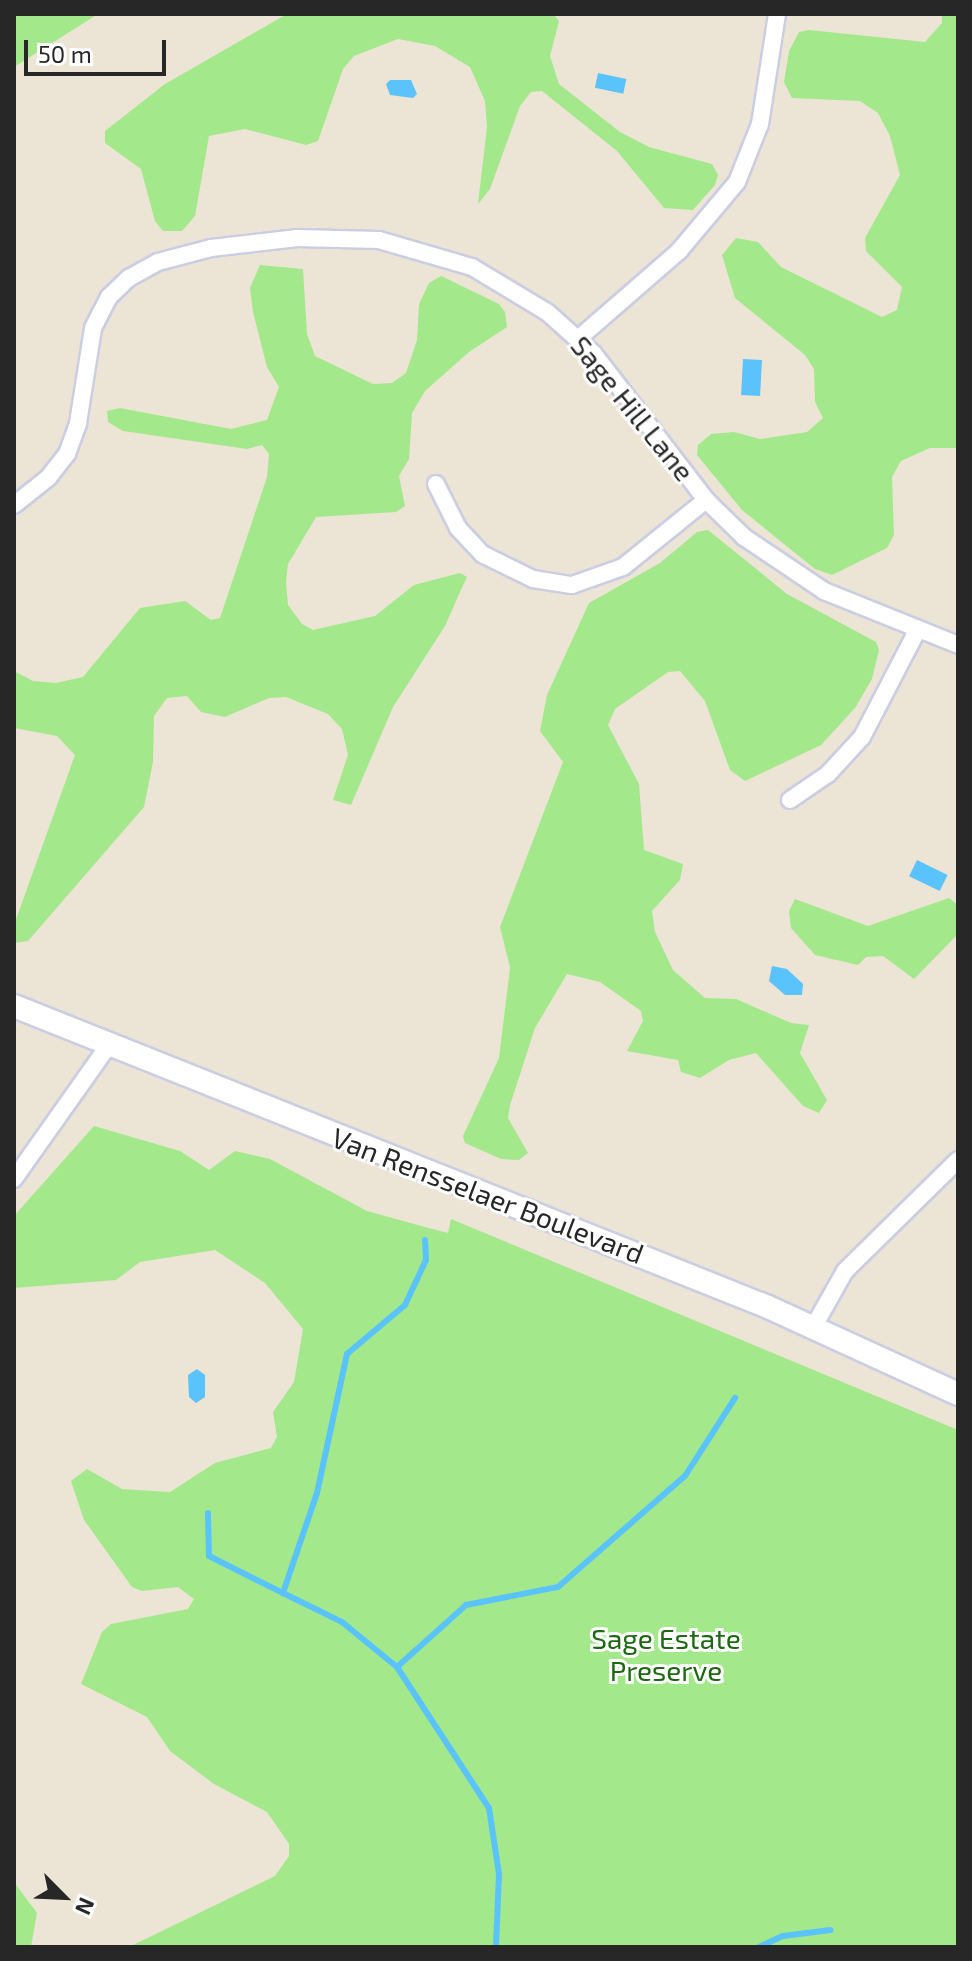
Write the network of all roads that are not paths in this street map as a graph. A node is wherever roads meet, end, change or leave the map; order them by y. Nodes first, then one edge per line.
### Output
1 (777, 14) edge
2 (579, 338) junction
3 (436, 484) dead end
4 (706, 500) junction
5 (14, 505) edge
6 (917, 631) junction
7 (958, 645) edge
8 (790, 800) dead end
9 (14, 1006) edge
10 (108, 1046) junction
11 (958, 1160) edge
12 (14, 1179) edge
13 (814, 1326) junction
14 (958, 1394) edge

1 - 2 street
2 - 4 street, Sage Hill Lane
2 - 5 street, Sage Hill Lane
3 - 4 street, Sage Hill Lane
4 - 6 street, Sage Hill Lane
6 - 7 street, Sage Hill Lane
6 - 8 street
9 - 10 main road, Van Rensselaer Boulevard
10 - 12 street
10 - 13 main road, Van Rensselaer Boulevard
11 - 13 street
13 - 14 main road, Van Rensselaer Boulevard

